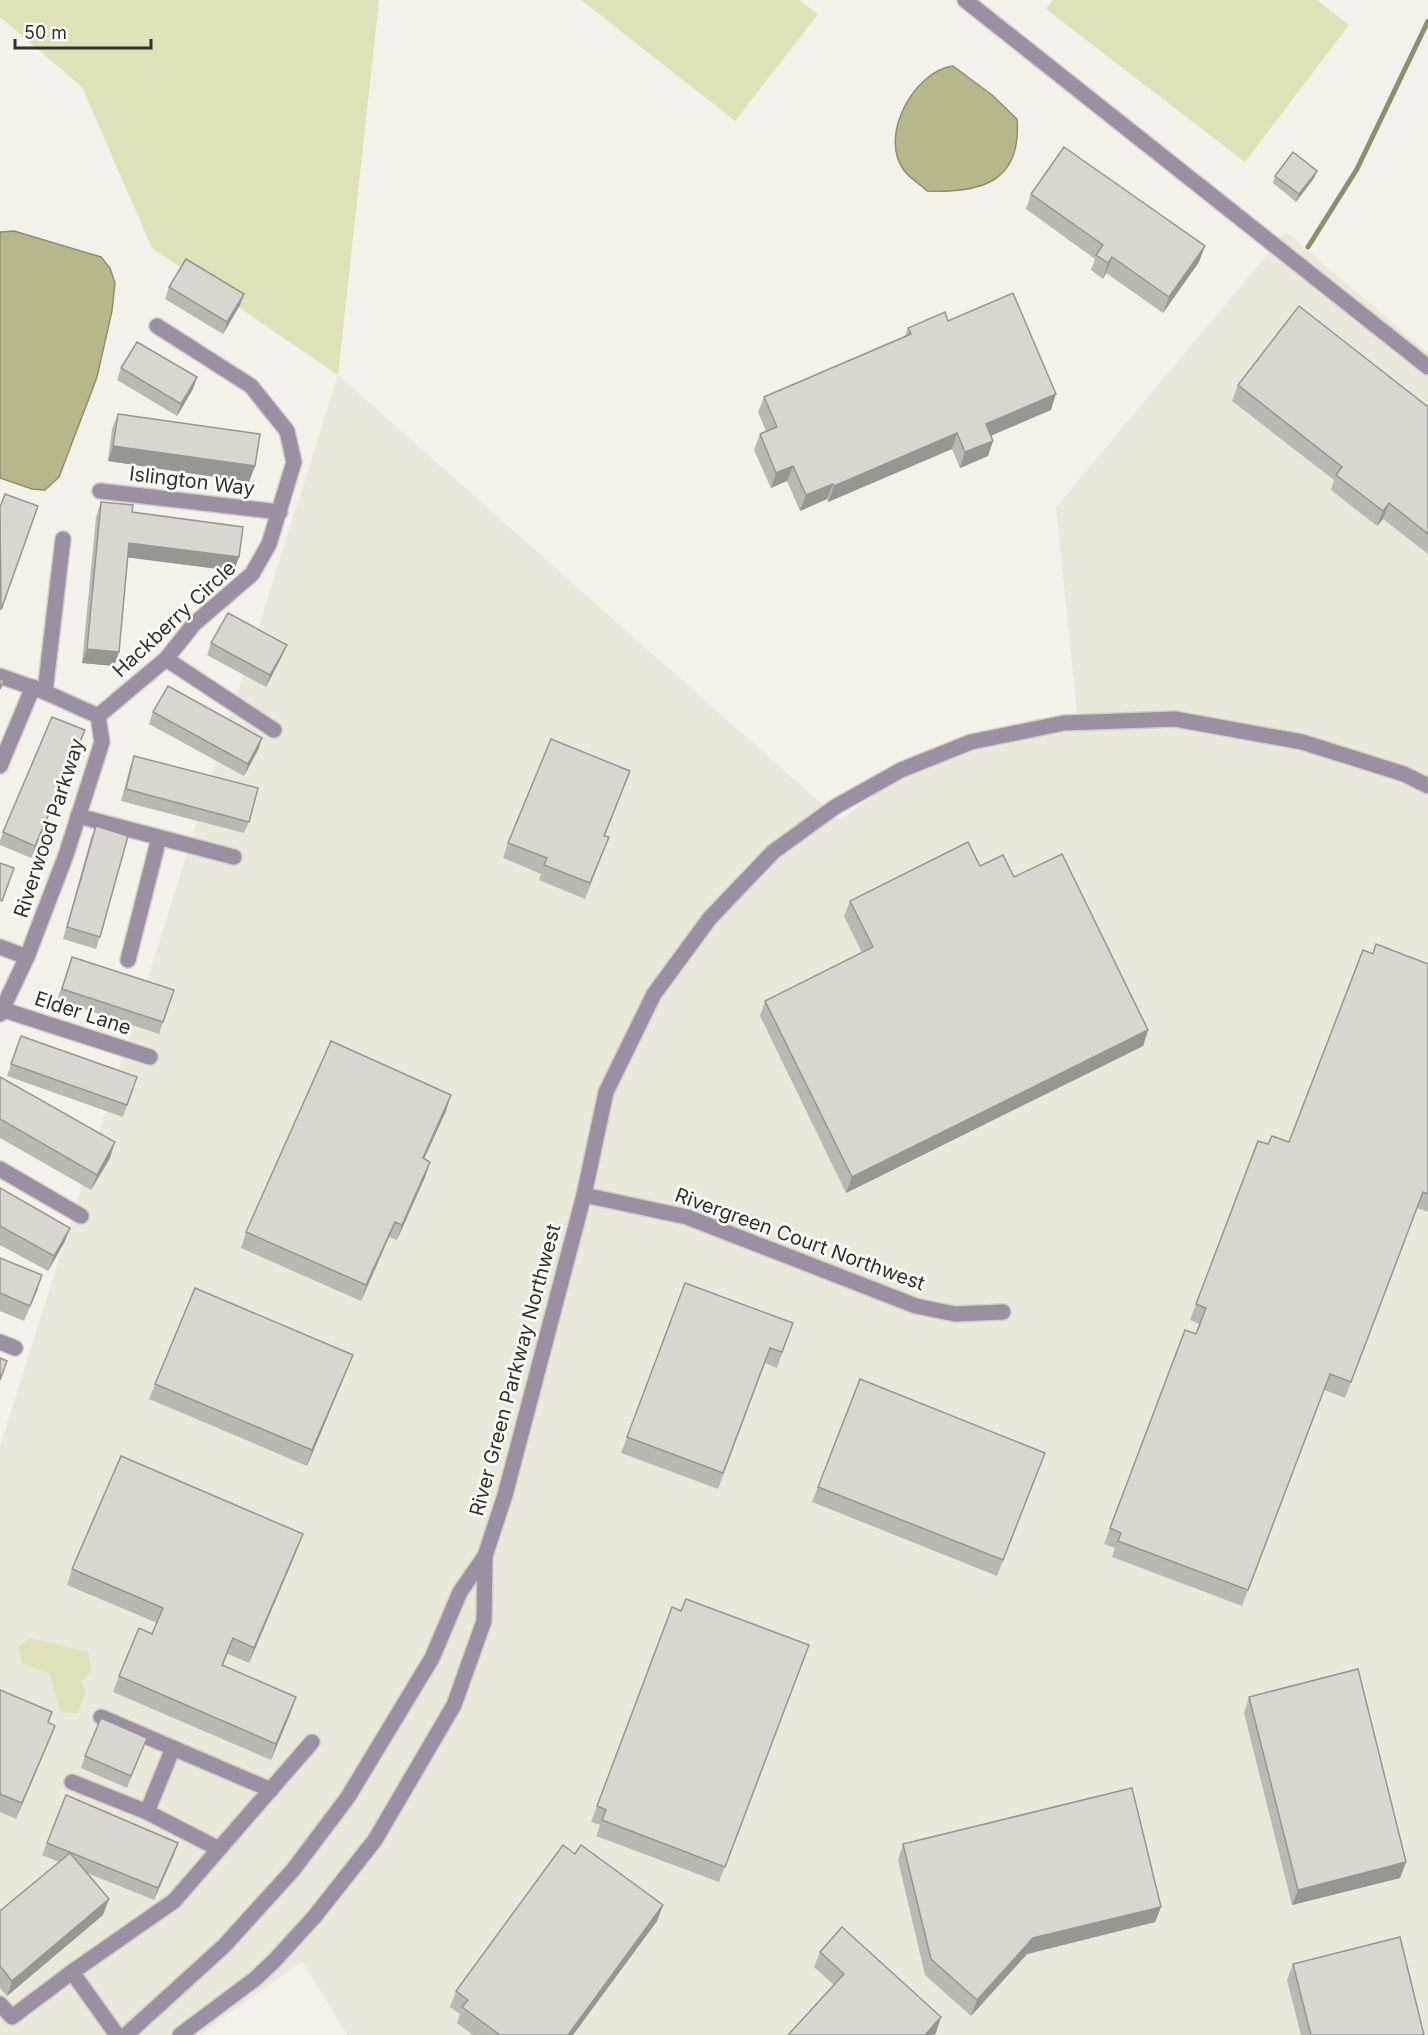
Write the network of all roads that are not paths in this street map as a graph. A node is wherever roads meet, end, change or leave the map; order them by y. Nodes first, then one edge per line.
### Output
1 (965, 0) edge
2 (157, 326) dead end
3 (1428, 367) edge
4 (100, 491) dead end
5 (280, 512) junction
6 (63, 539) dead end
7 (166, 659) junction
8 (0, 676) edge
9 (39, 690) junction
10 (98, 716) junction
11 (274, 730) dead end
12 (0, 766) edge
13 (1428, 786) edge
14 (78, 816) junction
15 (159, 838) junction
16 (234, 857) dead end
17 (0, 947) edge
18 (27, 957) junction
19 (128, 960) dead end
20 (2, 1012) edge
21 (150, 1057) dead end
22 (0, 1170) edge
23 (584, 1195) junction
24 (81, 1216) dead end
25 (1003, 1312) dead end
26 (0, 1342) edge
27 (15, 1348) dead end
28 (484, 1556) junction
29 (101, 1717) edge
30 (312, 1743) dead end
31 (173, 1748) junction
32 (72, 1782) dead end
33 (271, 1790) junction
34 (147, 1812) junction
35 (219, 1849) junction
36 (72, 1972) junction
37 (0, 2004) edge
38 (117, 2035) edge
39 (126, 2035) edge
40 (180, 2035) edge

1 - 3 street
2 - 5 street, Hackberry Circle
4 - 5 street, Islington Way
5 - 7 street, Hackberry Circle
6 - 9 street
7 - 10 street, Hackberry Circle
7 - 11 street
8 - 9 street, Riverwood Parkway
9 - 10 street, Riverwood Parkway
9 - 12 street
10 - 14 street, Riverwood Parkway
13 - 23 street, River Green Parkway Northwest
14 - 15 street
14 - 18 street, Riverwood Parkway
15 - 16 street
15 - 19 street
17 - 18 street
18 - 20 street, Riverwood Parkway
20 - 21 street, Elder Lane
22 - 24 street
23 - 25 street, Rivergreen Court Northwest
23 - 28 street, River Green Parkway Northwest
26 - 27 street
28 - 39 street, River Green Parkway Northwest
28 - 40 street, River Green Parkway Northwest
29 - 31 street
30 - 33 street
31 - 33 street
31 - 34 street
32 - 34 street
33 - 35 street
34 - 35 street
35 - 36 street
36 - 37 street
36 - 38 street

